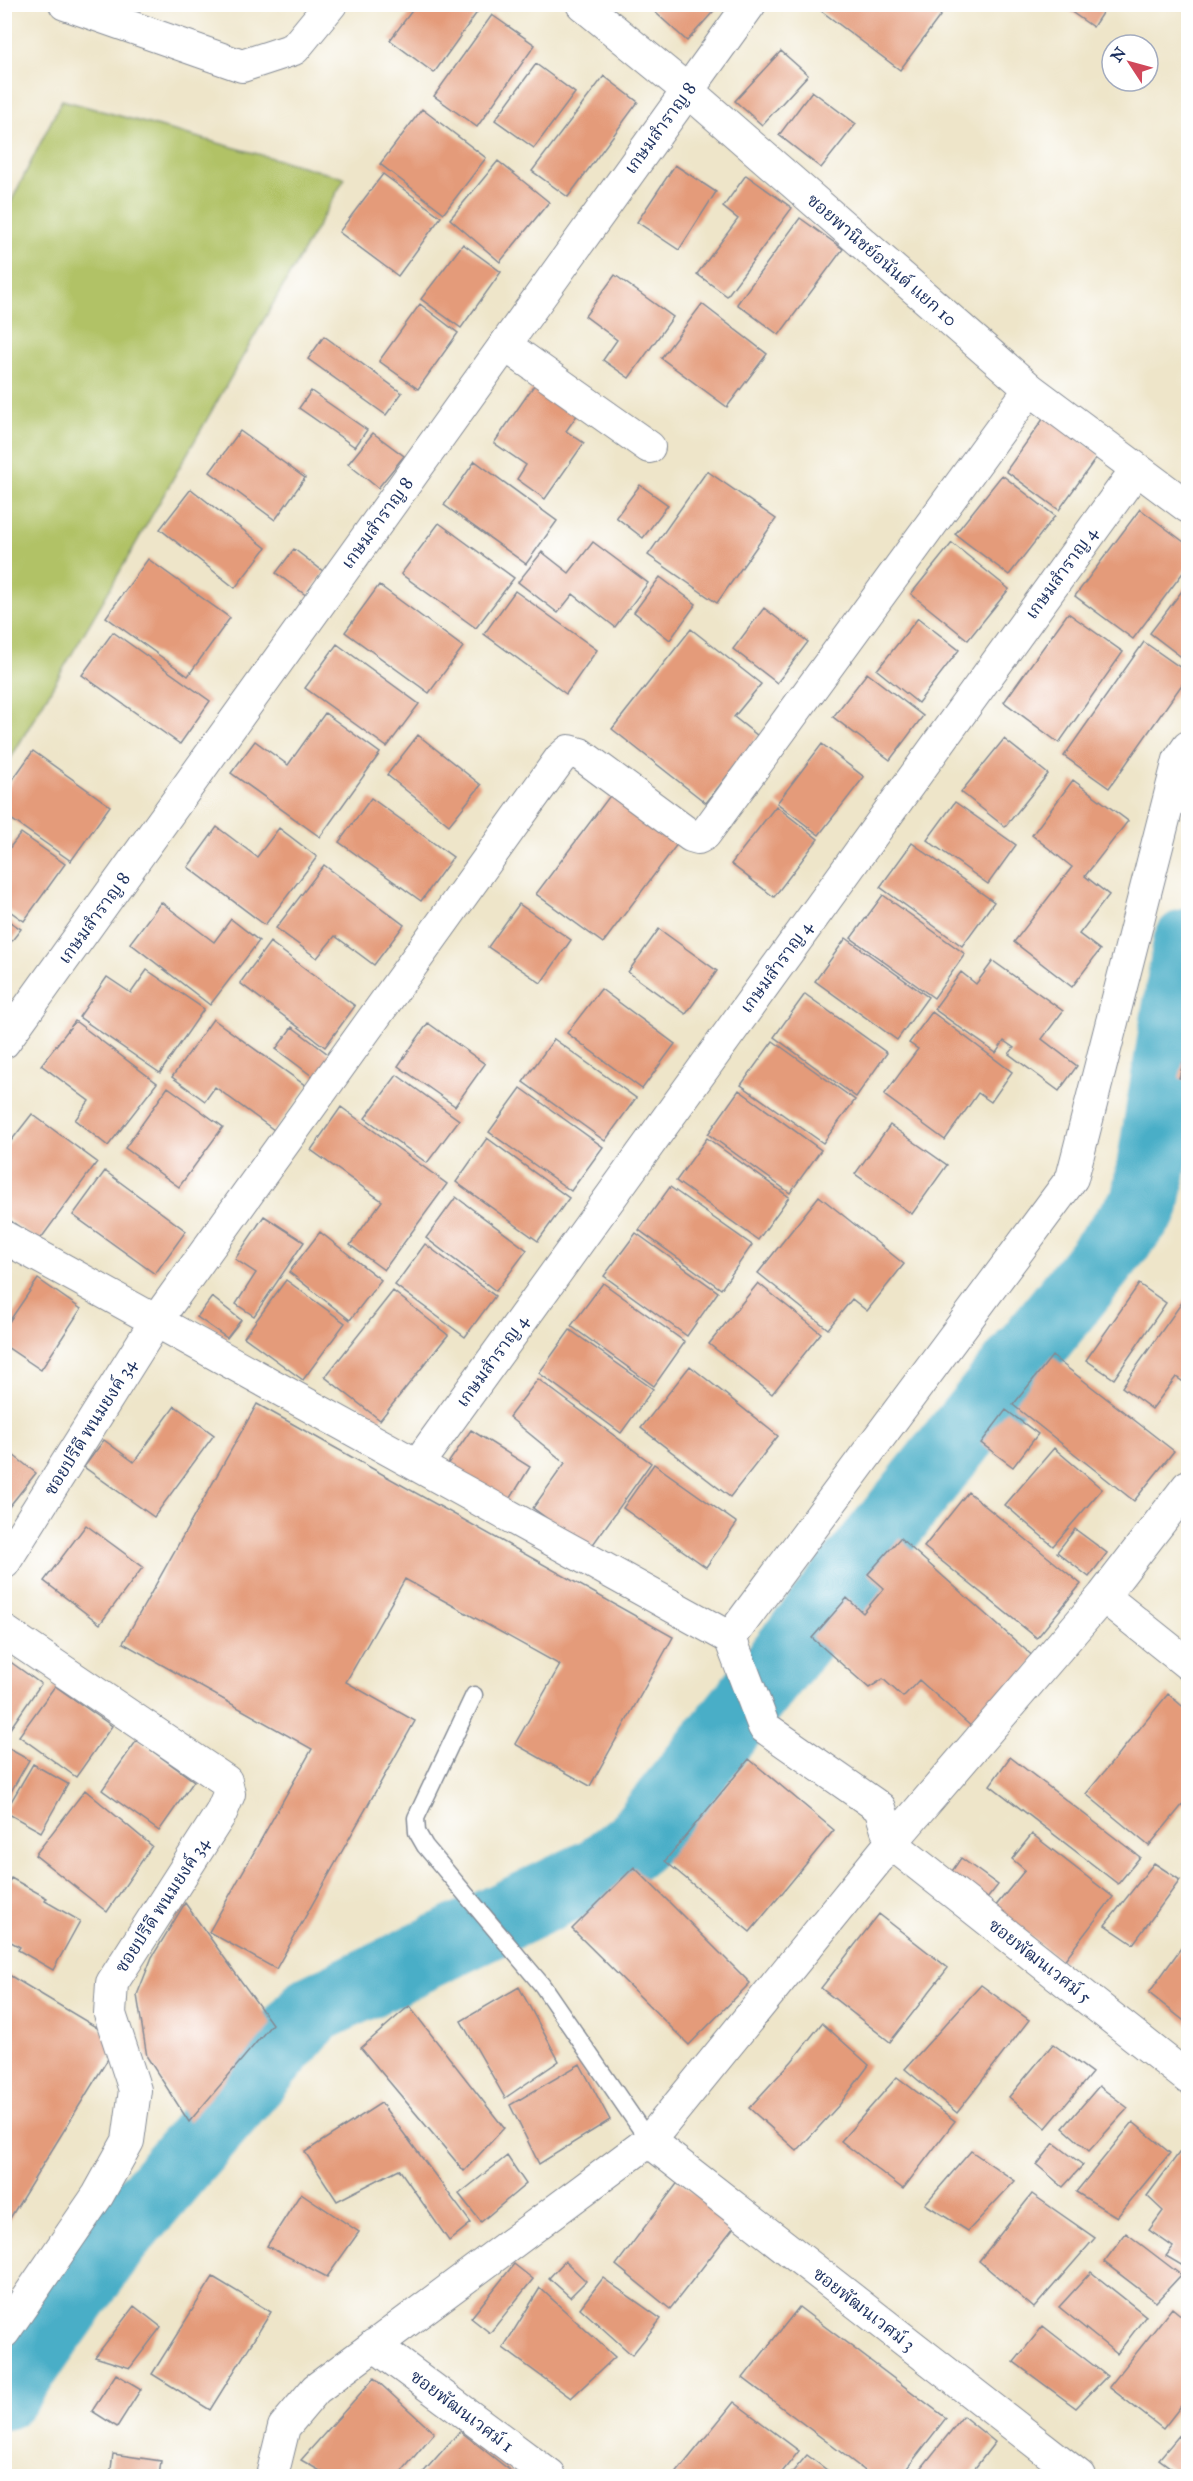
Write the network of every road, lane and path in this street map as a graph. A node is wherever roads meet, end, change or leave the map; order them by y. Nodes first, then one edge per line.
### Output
1 (65, 4) edge
2 (331, 4) edge
3 (582, 4) edge
4 (750, 4) edge
5 (687, 90) junction
6 (505, 345) junction
7 (1030, 389) junction
8 (649, 447) dead end
9 (1136, 470) junction
10 (1188, 507) edge
11 (1188, 747) edge
12 (4, 1042) edge
13 (4, 1237) edge
14 (156, 1321) junction
15 (417, 1465) junction
16 (1188, 1486) edge
17 (4, 1563) edge
18 (1103, 1596) junction
19 (4, 1631) edge
20 (730, 1638) junction
21 (1188, 1664) edge
22 (474, 1695) dead end
23 (891, 1843) junction
24 (1188, 2078) edge
25 (649, 2141) junction
26 (4, 2332) edge
27 (374, 2345) junction
28 (272, 2476) edge
29 (550, 2476) edge
30 (1079, 2476) edge

1 - 2 street
3 - 5 street, ซอยพานิชย์อนันต์ แยก 10
4 - 5 street, เกษมสำราญ 8
5 - 6 street, เกษมสำราญ 8
5 - 7 street, ซอยพานิชย์อนันต์ แยก 10
6 - 8 street
6 - 12 street, เกษมสำราญ 8
7 - 9 street, ซอยพานิชย์อนันต์ แยก 10
7 - 14 street, ซอยปรีดี พนมยงค์ 34
9 - 10 street, ซอยพานิชย์อนันต์ แยก 10
9 - 15 street, เกษมสำราญ 4
11 - 20 street
13 - 14 street
14 - 15 street
14 - 17 street, ซอยปรีดี พนมยงค์ 34
15 - 20 street
16 - 18 street
18 - 21 street
18 - 23 street
19 - 26 street, ซอยปรีดี พนมยงค์ 34
20 - 23 street
22 - 25 lane
23 - 24 street, ซอยพัฒนเวศม์ 5
23 - 25 street
25 - 27 street
25 - 30 street, ซอยพัฒนเวศม์ 3
27 - 28 street
27 - 29 street, ซอยพัฒนเวศม์ 1

